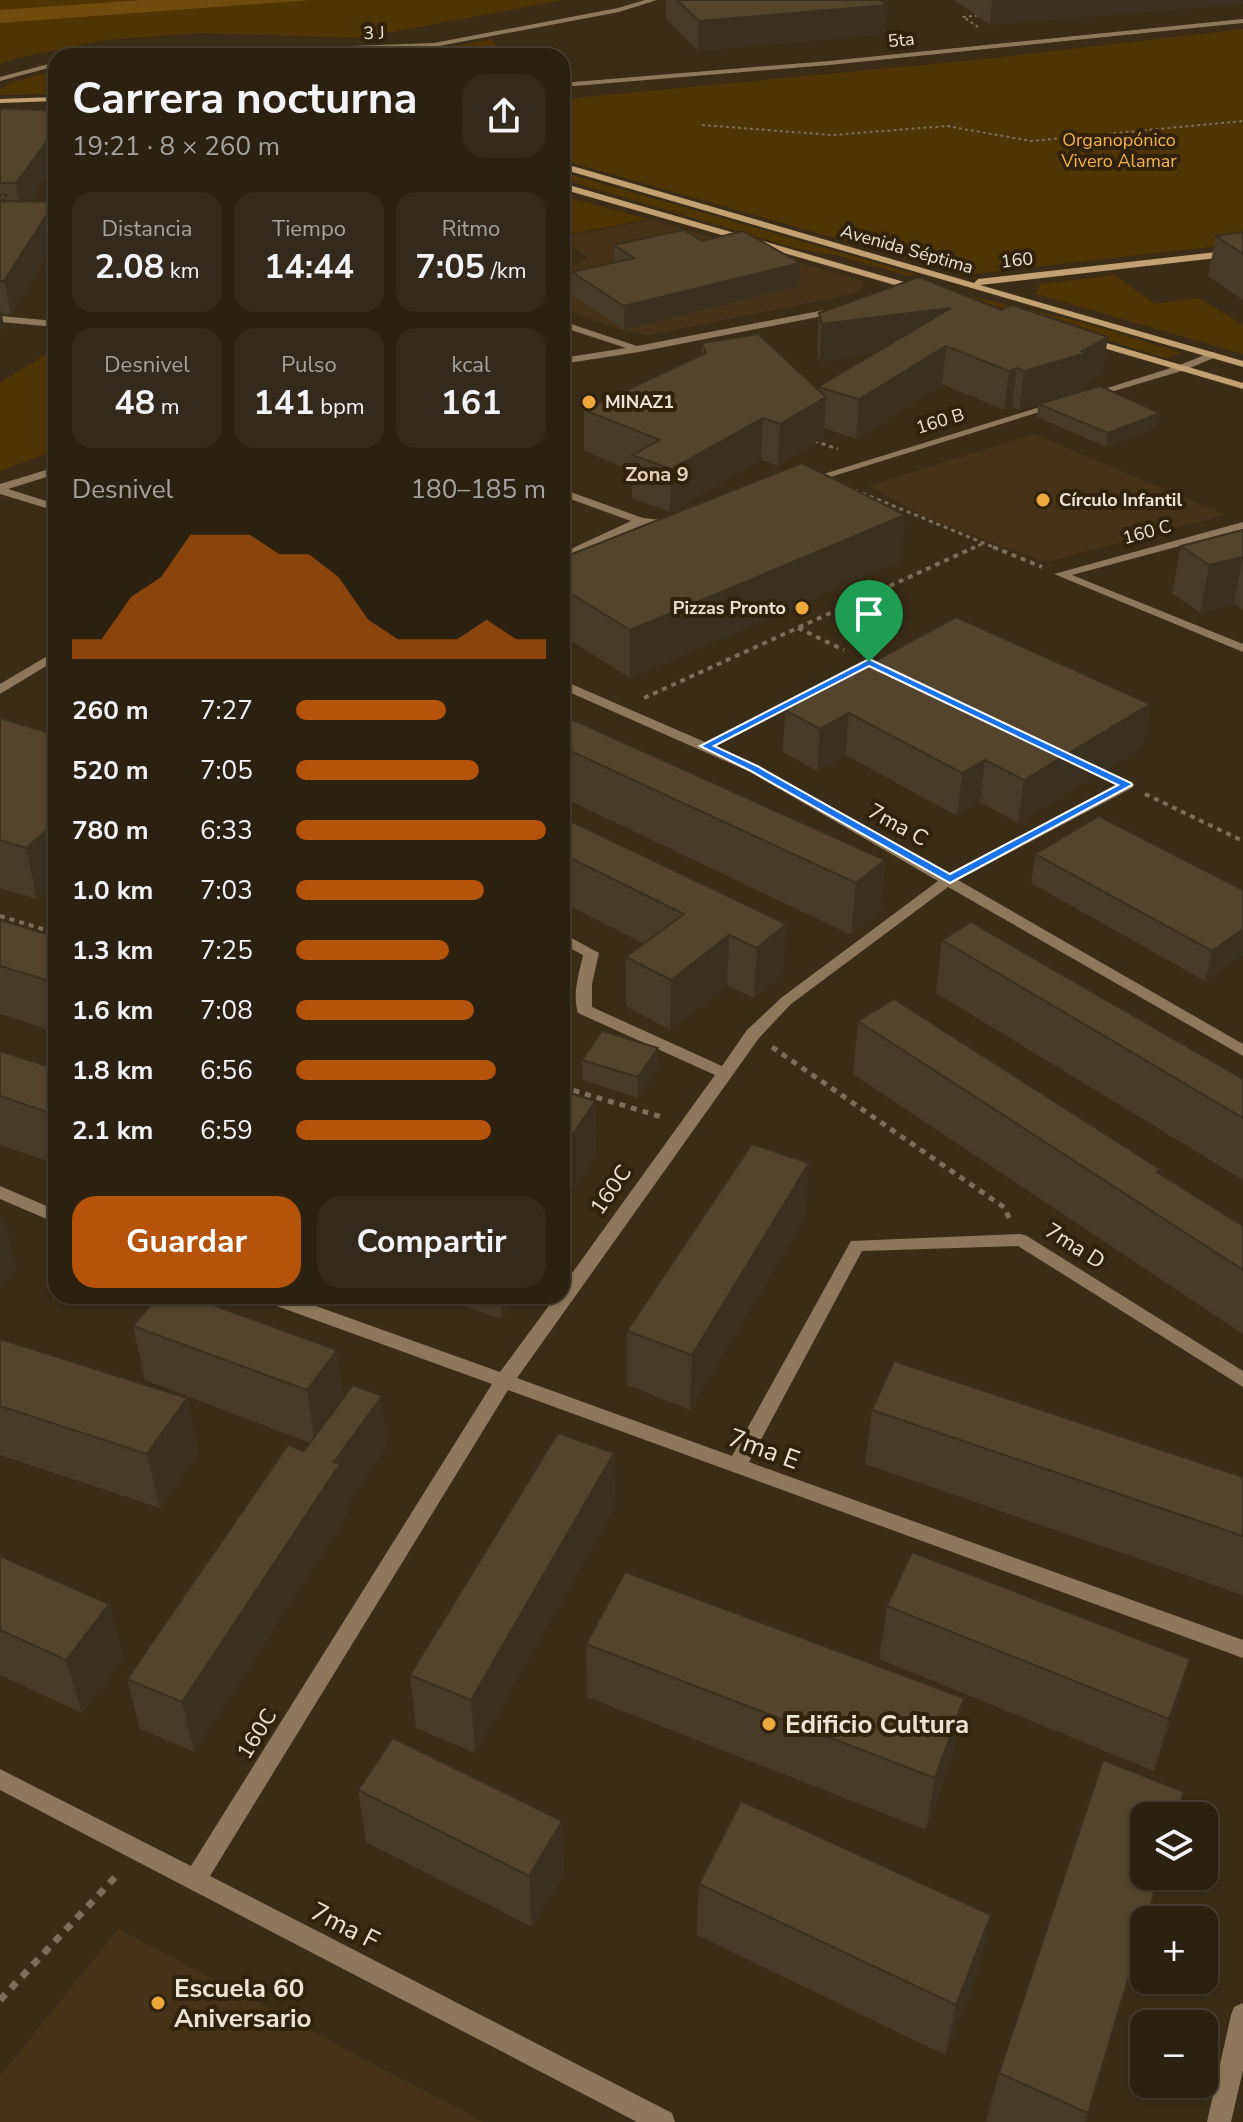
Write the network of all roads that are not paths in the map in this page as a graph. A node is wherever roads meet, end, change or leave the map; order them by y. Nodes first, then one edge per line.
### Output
1 (653, 0) edge
2 (660, 8) dead end
3 (619, 10) junction
4 (1243, 21) edge
5 (434, 45) junction
6 (379, 48) edge
7 (426, 48) edge
8 (48, 66) edge
9 (0, 79) edge
10 (570, 84) edge
11 (48, 99) edge
12 (0, 101) edge
13 (0, 110) edge
14 (20, 111) edge
15 (570, 168) edge
16 (570, 188) edge
17 (1243, 252) edge
18 (969, 283) junction
19 (941, 289) edge
20 (927, 291) joint
21 (903, 297) edge
22 (858, 306) edge
23 (0, 319) edge
24 (48, 323) edge
25 (570, 327) edge
26 (1076, 337) edge
27 (639, 349) junction
28 (1212, 355) junction
29 (570, 360) edge
30 (1243, 364) edge
31 (1181, 368) junction
32 (1243, 386) edge
33 (48, 473) edge
34 (793, 486) edge
35 (0, 489) edge
36 (570, 495) edge
37 (48, 505) edge
38 (641, 521) junction
39 (680, 525) edge
40 (1243, 525) edge
41 (570, 553) edge
42 (1243, 648) edge
43 (48, 660) edge
44 (869, 662) edge
45 (570, 687) edge
46 (0, 690) edge
47 (705, 746) junction
48 (1127, 785) road end
49 (950, 879) junction
50 (570, 942) edge
51 (1242, 1050) edge
52 (724, 1073) junction
53 (0, 1192) edge
54 (48, 1213) edge
55 (570, 1289) edge
56 (291, 1304) edge
57 (559, 1304) edge
58 (1243, 1380) edge
59 (503, 1383) junction
60 (736, 1467) junction
61 (1243, 1649) edge
62 (0, 1779) edge
63 (195, 1880) junction
64 (1243, 2015) edge
65 (663, 2122) edge
66 (1219, 2122) edge

1 - 3 street
2 - 3 street
3 - 5 street, 3 J
4 - 10 street, 5ta
5 - 6 street, 3 J
5 - 7 street
8 - 9 street
11 - 12 main road
13 - 14 main road
15 - 18 main road, Avenida Séptima
16 - 20 main road
17 - 18 main road, 160
18 - 19 main road, 160
18 - 28 main road, Avenida Séptima
20 - 21 street
22 - 27 street
23 - 24 street
25 - 27 street
26 - 31 main road
27 - 29 street
28 - 30 main road, Avenida Séptima
28 - 31 street, 160 B
31 - 32 main road
31 - 34 street, 160 B
33 - 35 street
35 - 37 street
36 - 38 street
38 - 39 street
38 - 41 street
40 - 42 street, 160 C
43 - 46 street
44 - 47 street
45 - 47 street, 7ma C
47 - 49 street, 7ma C
48 - 49 street, 160C
49 - 51 street, 7ma C
49 - 52 street, 160C
50 - 52 street
52 - 55 street, 160C
53 - 54 street
56 - 59 street, 7ma E
57 - 59 street, 160C
58 - 60 street, 7ma D
59 - 60 street, 7ma E
59 - 63 street, 160C
60 - 61 street, 7ma E
62 - 63 street, 7ma F
63 - 65 street, 7ma F
64 - 66 street

